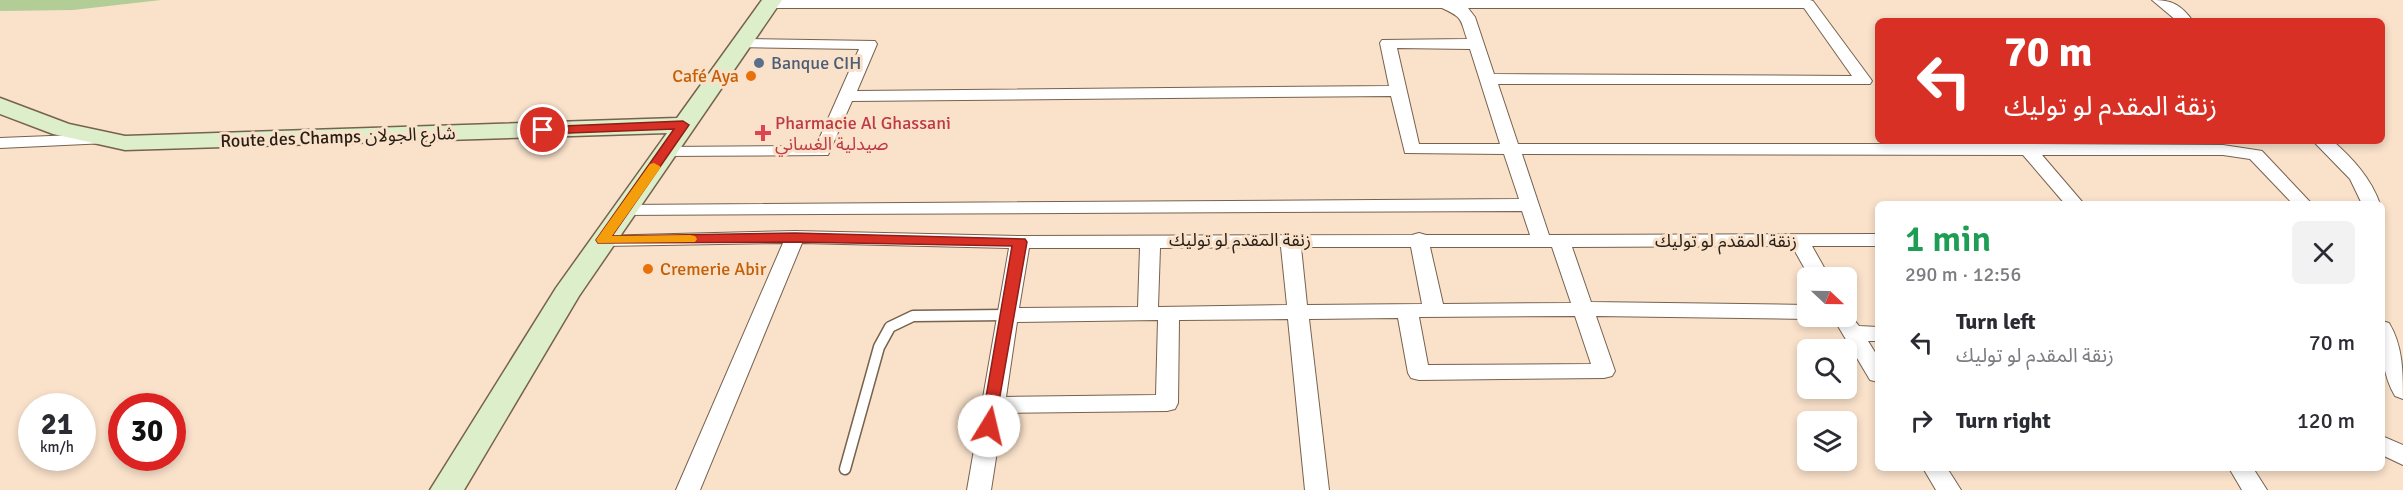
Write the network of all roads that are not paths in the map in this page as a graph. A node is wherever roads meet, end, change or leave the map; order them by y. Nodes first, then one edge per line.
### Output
1 (2159, 0) edge
2 (770, 2) edge
3 (1445, 5) junction
4 (2182, 18) edge
5 (741, 44) junction
6 (1476, 44) junction
7 (1487, 79) junction
8 (1398, 91) junction
9 (847, 96) junction
10 (0, 105) edge
11 (683, 125) junction
12 (101, 139) junction
13 (2325, 144) edge
14 (3, 146) edge
15 (2026, 146) edge
16 (1510, 148) junction
17 (665, 152) junction
18 (2073, 201) edge
19 (2299, 201) edge
20 (2370, 201) edge
21 (1529, 205) junction
22 (623, 211) junction
23 (795, 237) junction
24 (1419, 239) junction
25 (1550, 239) junction
26 (603, 240) junction
27 (1290, 240) junction
28 (1875, 240) edge
29 (1150, 241) junction
30 (1799, 241) junction
31 (1020, 242) junction
32 (1814, 267) edge
33 (1584, 309) junction
34 (1407, 310) junction
35 (1434, 310) junction
36 (1297, 311) junction
37 (1159, 312) junction
38 (1797, 312) edge
39 (1007, 315) junction
40 (1848, 327) edge
41 (1854, 327) edge
42 (1875, 333) edge
43 (2385, 337) edge
44 (1875, 370) edge
45 (2403, 391) edge
46 (992, 405) junction
47 (2385, 446) edge
48 (2403, 456) edge
49 (845, 469) dead end
50 (1937, 471) edge
51 (2243, 471) edge
52 (447, 490) edge
53 (688, 490) edge
54 (979, 490) edge
55 (1317, 490) edge
56 (1949, 490) edge
57 (2255, 490) edge

1 - 4 street
2 - 3 street
2 - 5 street
3 - 6 street
3 - 7 street
5 - 9 street
5 - 11 street
6 - 7 street
6 - 8 street
7 - 16 street
8 - 9 street
8 - 16 street
9 - 17 street
10 - 12 street, Route des Champs شارع الجولان
11 - 12 street, Route des Champs شارع الجولان
11 - 17 street
12 - 14 street
13 - 20 street
15 - 16 street
15 - 18 street
15 - 19 street
16 - 21 street
17 - 22 street
21 - 22 street
21 - 25 street
22 - 26 street
23 - 26 street, زنقة المقدم لو توليك
23 - 31 street, زنقة المقدم لو توليك
23 - 53 street
24 - 25 street, زنقة المقدم لو توليك
24 - 27 street, زنقة المقدم لو توليك
24 - 35 street
25 - 30 street, زنقة المقدم لو توليك
25 - 33 street
26 - 52 street
27 - 29 street, زنقة المقدم لو توليك
27 - 36 street
28 - 30 street, زنقة المقدم لو توليك
29 - 31 street, زنقة المقدم لو توليك
29 - 37 street
30 - 32 street
31 - 39 street
33 - 34 street
33 - 35 street
33 - 38 street
34 - 35 street
34 - 36 street
36 - 37 street
36 - 55 street
37 - 39 street
37 - 46 street
39 - 46 street
39 - 49 lane
40 - 44 street
41 - 42 street
43 - 45 street
46 - 54 street
47 - 48 street
50 - 56 street
51 - 57 street

